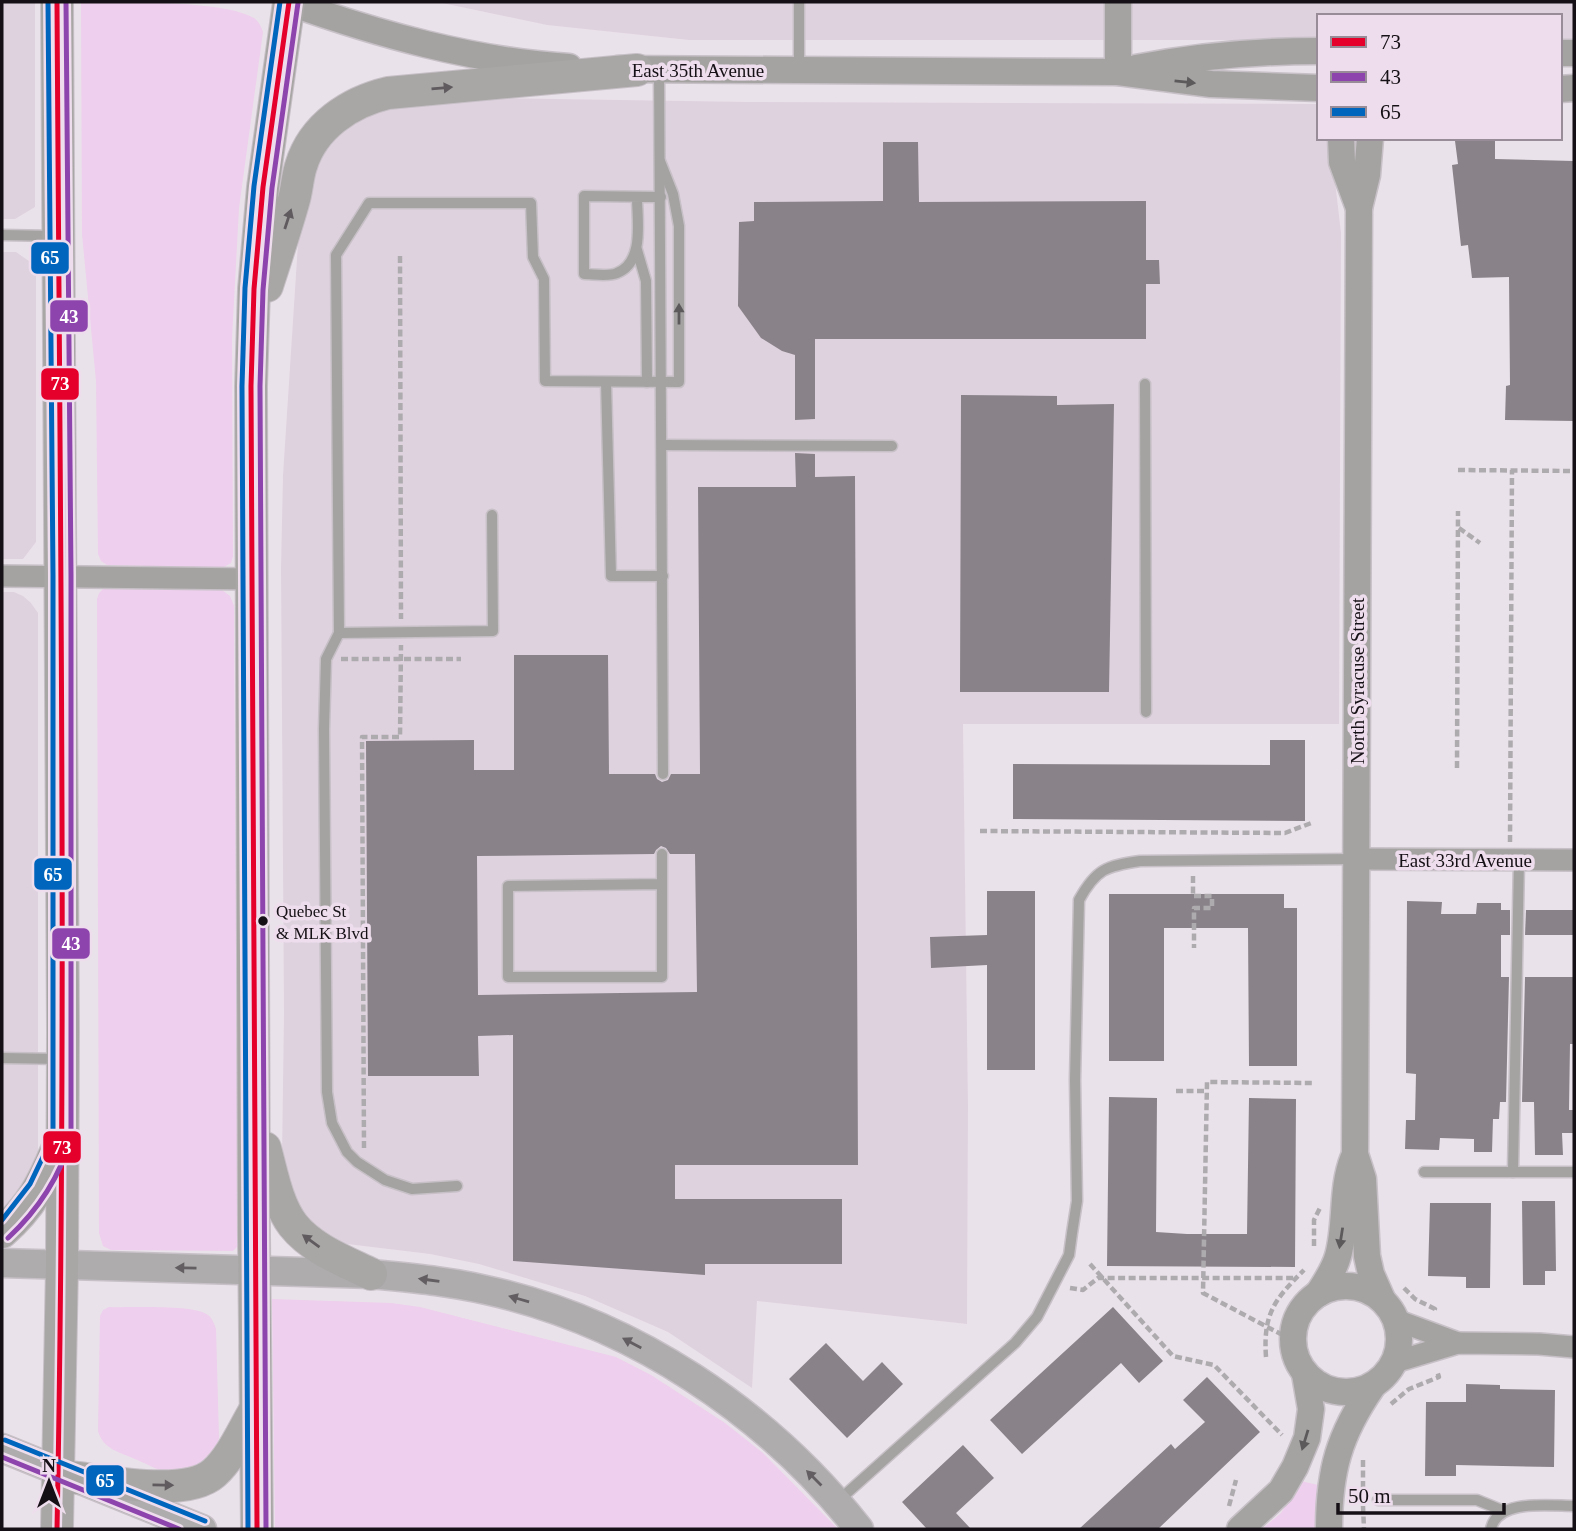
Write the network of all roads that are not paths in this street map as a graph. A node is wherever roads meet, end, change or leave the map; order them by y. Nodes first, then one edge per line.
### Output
1 (57, 2) edge
2 (289, 2) edge
3 (799, 2) edge
4 (1118, 2) edge
5 (1317, 51) edge
6 (648, 69) junction
7 (799, 70) junction
8 (1118, 72) junction
9 (1317, 88) edge
10 (1342, 140) edge
11 (1370, 140) edge
12 (660, 161) junction
13 (637, 197) junction
14 (661, 197) junction
15 (1359, 208) junction
16 (2, 235) edge
17 (59, 236) junction
18 (637, 250) junction
19 (253, 330) junction
20 (606, 382) junction
21 (647, 382) junction
22 (662, 382) junction
23 (1145, 384) dead end
24 (662, 445) junction
25 (891, 446) dead end
26 (492, 515) dead end
27 (2, 576) edge
28 (62, 576) junction
29 (663, 576) junction
30 (252, 579) junction
31 (339, 633) junction
32 (1146, 712) dead end
33 (663, 774) dead end
34 (662, 854) dead end
35 (1357, 859) junction
36 (1515, 860) junction
37 (1574, 860) edge
38 (662, 884) junction
39 (2, 1058) edge
40 (63, 1059) junction
41 (253, 1103) junction
42 (62, 1138) junction
43 (1355, 1154) junction
44 (1424, 1172) dead end
45 (1513, 1172) junction
46 (1574, 1172) edge
47 (457, 1186) dead end
48 (2, 1231) edge
49 (2, 1263) edge
50 (62, 1265) junction
51 (254, 1269) junction
52 (371, 1274) junction
53 (1318, 1294) junction
54 (1392, 1300) junction
55 (1574, 1339) edge
56 (1458, 1343) junction
57 (1539, 1344) junction
58 (1574, 1347) edge
59 (1395, 1362) junction
60 (1305, 1374) junction
61 (1378, 1397) junction
62 (256, 1408) junction
63 (2, 1448) edge
64 (64, 1474) junction
65 (1378, 1500) dead end
66 (838, 1502) junction
67 (1574, 1506) edge
68 (1504, 1511) junction
69 (57, 1529) edge
70 (202, 1529) edge
71 (257, 1529) edge
72 (859, 1529) edge
73 (1240, 1529) edge
74 (1329, 1529) edge
75 (1491, 1529) edge

1 - 17 main road
2 - 6 street, East 35th Avenue
2 - 19 main road
3 - 7 lane
4 - 8 street
5 - 8 street, East 35th Avenue
6 - 7 street, East 35th Avenue
6 - 12 lane
19 -> 6 main road
7 - 8 street, East 35th Avenue
8 -> 9 street, East 35th Avenue
10 - 15 street, North Syracuse Street
11 - 15 street, North Syracuse Street
12 - 14 lane
22 -> 12 lane
13 - 14 lane
13 - 18 lane
13 - 18 lane
14 - 22 lane
15 - 35 street, North Syracuse Street
16 - 17 lane
17 - 28 main road
18 - 21 lane
19 - 30 main road
20 - 21 lane
20 - 29 lane
20 - 31 lane
21 - 22 lane
22 - 24 lane
23 - 32 lane
24 - 25 lane
24 - 29 lane
26 - 31 lane
27 - 28 street
28 - 30 street
28 - 40 main road
29 - 33 lane
30 - 41 main road
31 - 47 lane
34 - 38 lane
35 - 36 street, East 33rd Avenue
35 - 43 street, North Syracuse Street
35 - 66 lane
36 - 37 street, East 33rd Avenue
36 - 45 lane
38 - 38 lane
39 - 40 lane
40 - 42 main road
41 - 51 main road
52 -> 41 main road
42 - 48 main road
42 - 50 main road
43 -> 53 street, North Syracuse Street
43 - 54 street, North Syracuse Street
44 - 45 lane
45 - 46 lane
49 - 50 main road
51 -> 50 main road
50 - 64 main road
51 - 52 main road
51 - 62 main road
66 -> 52 main road
53 - 54 street
53 - 60 street
54 - 56 street
54 - 59 street
55 - 57 street
56 - 57 street
56 - 59 street
57 - 58 street
59 - 61 street
60 - 61 street
60 -> 73 street
61 - 74 street
64 -> 62 main road
62 - 71 main road
63 - 64 main road
64 - 69 main road
64 - 70 main road
65 - 68 lane
66 - 72 main road
67 - 68 lane
68 - 75 lane

